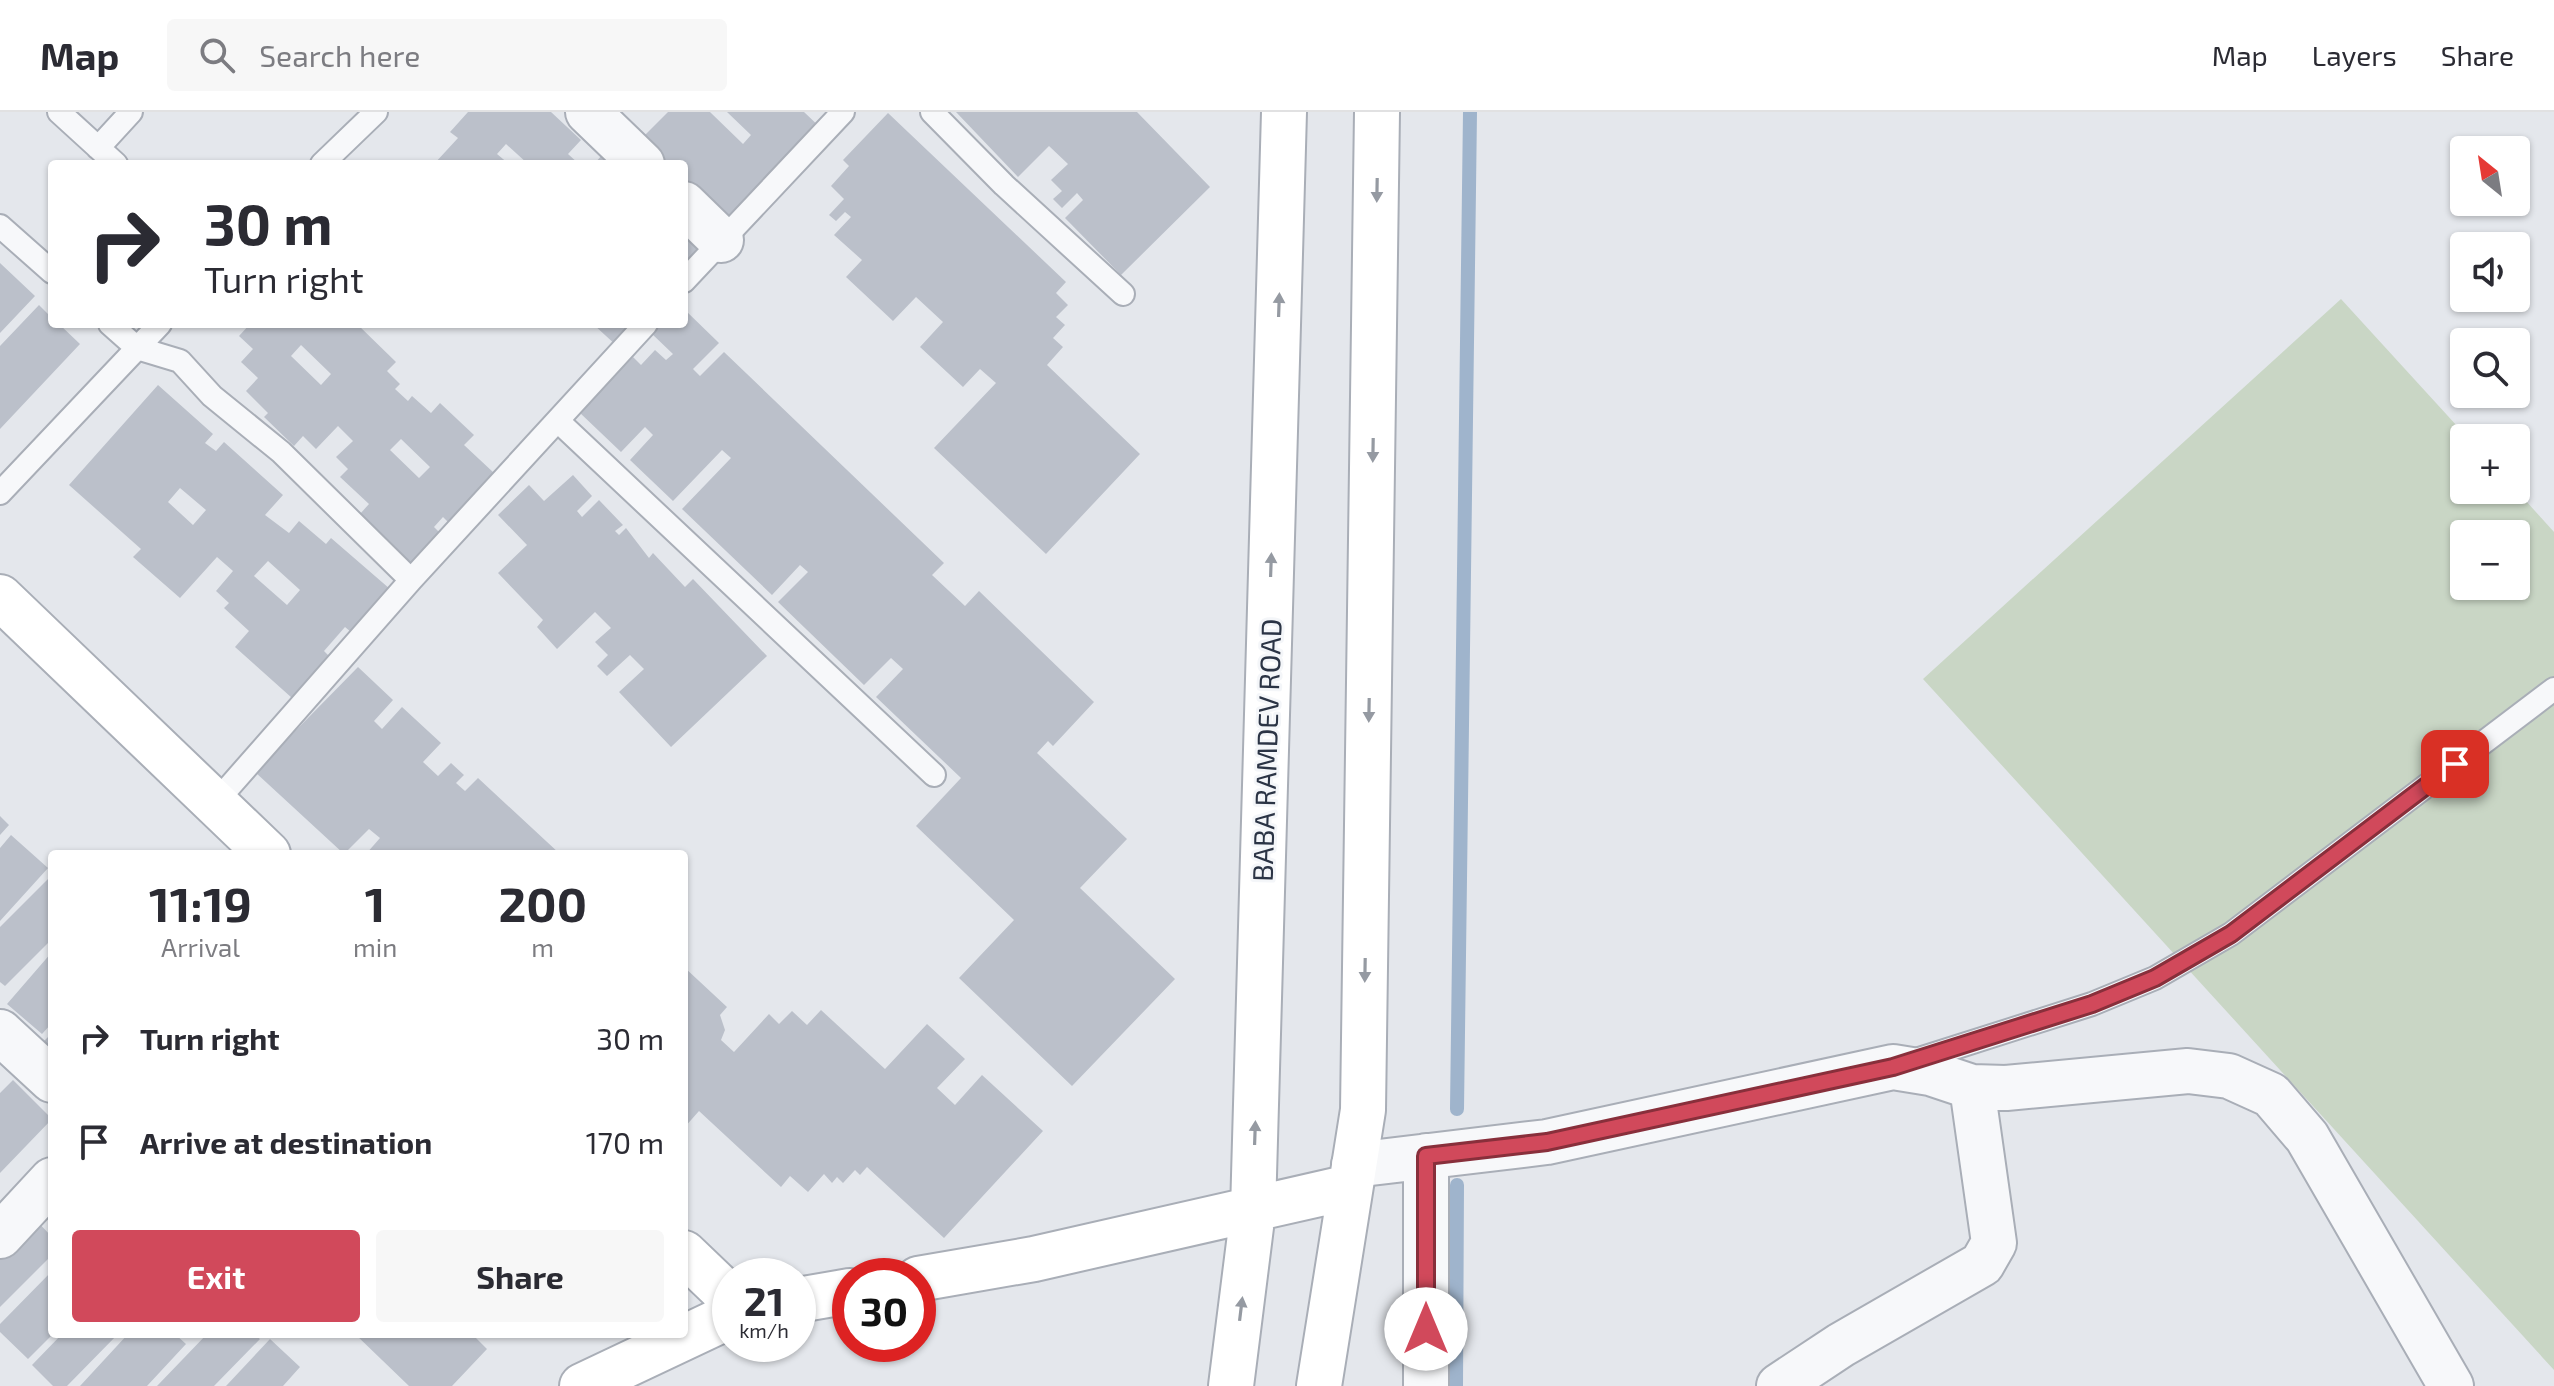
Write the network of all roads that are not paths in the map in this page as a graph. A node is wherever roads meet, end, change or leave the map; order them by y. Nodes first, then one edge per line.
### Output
1 (59, 112) edge
2 (131, 112) edge
3 (376, 112) edge
4 (588, 112) edge
5 (843, 112) edge
6 (932, 112) edge
7 (1284, 112) edge
8 (1377, 112) edge
9 (98, 148) junction
10 (112, 160) edge
11 (326, 160) edge
12 (638, 160) edge
13 (688, 208) edge
14 (0, 226) edge
15 (721, 240) junction
16 (48, 268) edge
17 (688, 277) edge
18 (1123, 294) dead end
19 (114, 328) edge
20 (156, 328) edge
21 (642, 328) edge
22 (137, 348) junction
23 (559, 422) junction
24 (0, 493) edge
25 (411, 580) junction
26 (0, 597) edge
27 (2554, 689) edge
28 (934, 775) dead end
29 (215, 803) junction
30 (264, 850) edge
31 (0, 1032) edge
32 (1893, 1067) junction
33 (48, 1076) edge
34 (1972, 1087) junction
35 (1426, 1156) junction
36 (1352, 1176) junction
37 (48, 1184) edge
38 (1253, 1211) junction
39 (0, 1236) edge
40 (688, 1257) edge
41 (936, 1276) edge
42 (712, 1280) edge
43 (712, 1325) edge
44 (688, 1336) edge
45 (683, 1338) edge
46 (582, 1386) edge
47 (1231, 1386) edge
48 (1319, 1386) edge
49 (1426, 1386) edge
50 (1779, 1386) edge
51 (2451, 1386) edge

1 - 9 lane
2 - 9 lane
3 - 11 lane
4 - 12 street
5 - 15 lane
6 - 18 lane
38 -> 7 street, BABA RAMDEV ROAD
8 -> 36 street
9 - 10 lane
13 - 15 street
14 - 16 lane
15 - 17 lane
19 - 22 lane
20 - 22 lane
21 - 23 lane
22 - 24 lane
22 - 25 lane
23 - 25 lane
23 - 28 lane
25 - 29 lane
26 - 29 street
27 - 32 lane
29 - 30 street
31 - 33 street
32 - 34 street
32 - 35 street
34 - 50 street
34 - 51 street
35 - 36 street
35 - 49 street
36 - 38 street
36 - 48 street
37 - 39 street
38 - 41 street
47 -> 38 street, BABA RAMDEV ROAD
40 - 42 street
43 - 44 street
45 - 46 street

